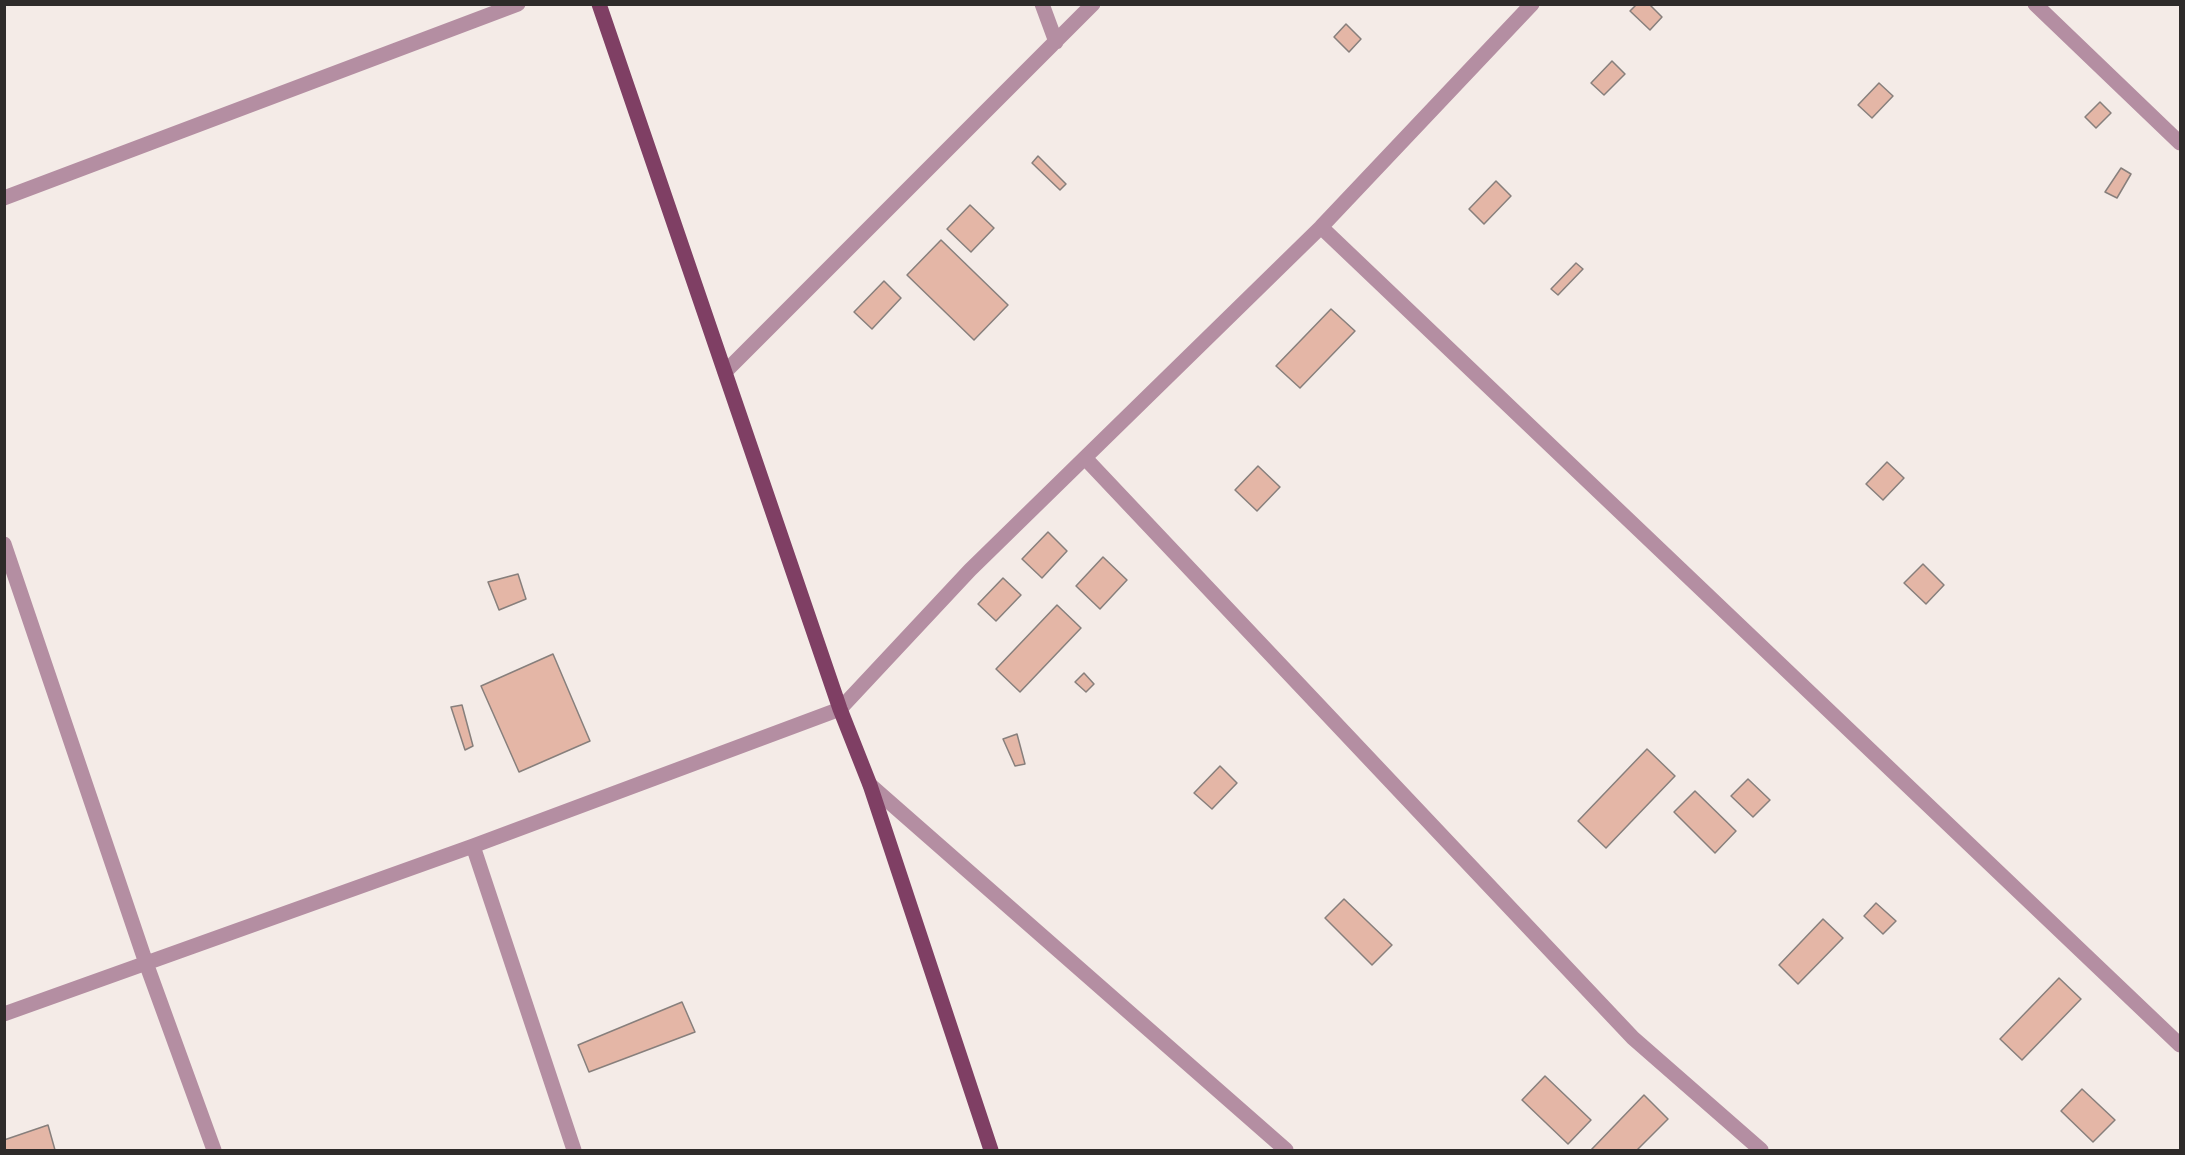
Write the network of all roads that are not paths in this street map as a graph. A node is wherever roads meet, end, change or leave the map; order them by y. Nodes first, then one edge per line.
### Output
1 (518, 4) edge
2 (599, 4) edge
3 (1042, 4) edge
4 (1093, 4) edge
5 (1532, 4) edge
6 (2035, 4) edge
7 (1056, 42) junction
8 (2181, 143) edge
9 (4, 198) edge
10 (1321, 227) junction
11 (725, 372) junction
12 (1085, 458) junction
13 (4, 544) edge
14 (840, 709) junction
15 (870, 784) junction
16 (473, 846) junction
17 (146, 963) junction
18 (4, 1014) edge
19 (2181, 1045) edge
20 (214, 1150) edge
21 (574, 1150) edge
22 (991, 1150) edge
23 (1286, 1150) edge
24 (1761, 1150) edge

1 - 9 street
2 - 11 main road
3 - 7 street
4 - 7 street
5 - 10 street
6 - 8 street
7 - 11 street
10 - 12 street
10 - 19 street
11 - 14 main road
12 - 14 street
12 - 24 street
13 - 17 street
14 - 15 main road
14 - 16 street
15 - 22 main road
15 - 23 street
16 - 17 street
16 - 21 street
17 - 18 street
17 - 20 street

